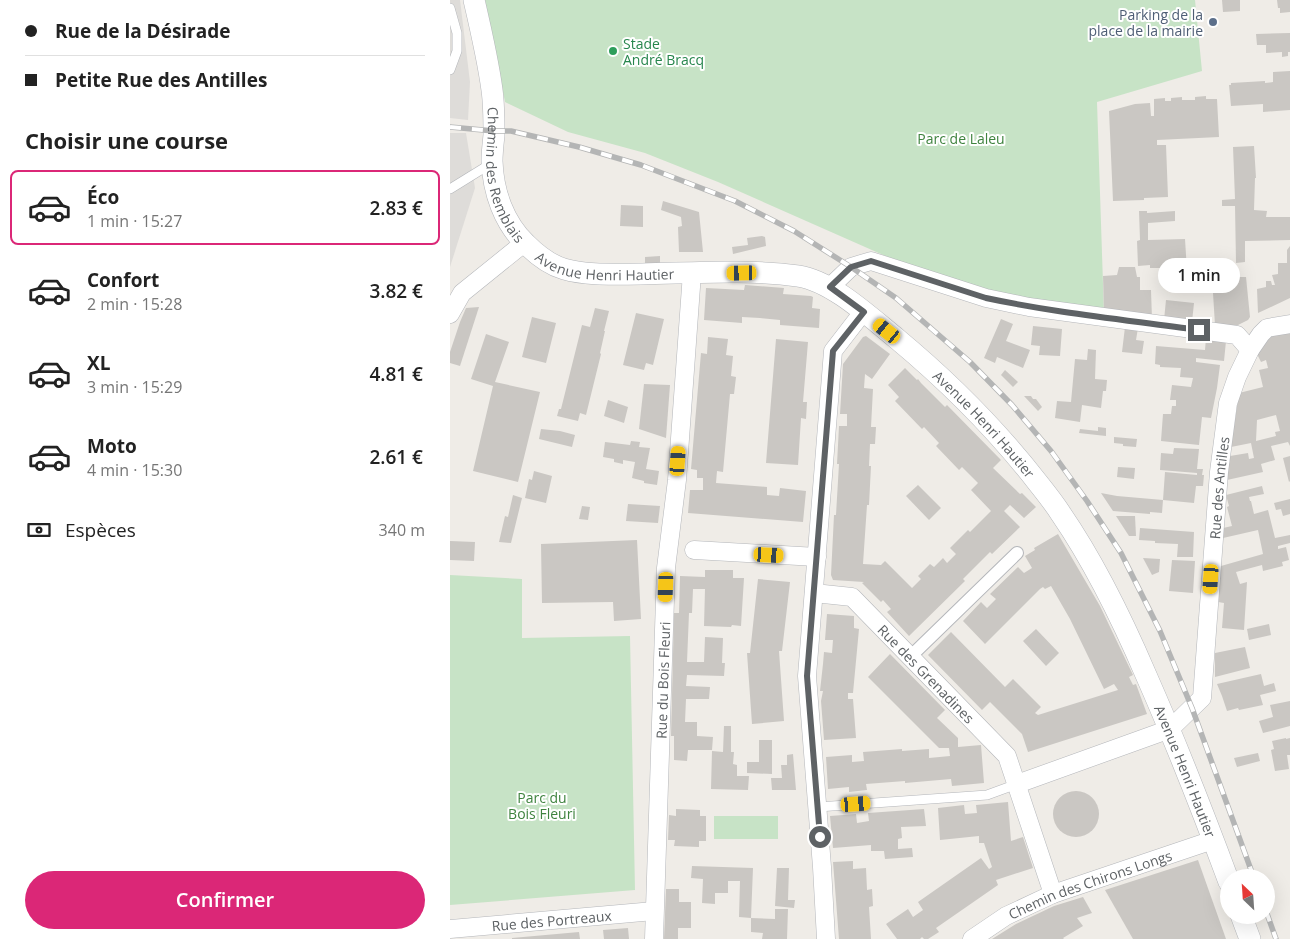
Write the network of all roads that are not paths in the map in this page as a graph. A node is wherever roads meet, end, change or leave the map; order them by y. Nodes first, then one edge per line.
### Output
1 (474, 0) edge
2 (450, 8) edge
3 (450, 70) edge
4 (492, 163) junction
5 (450, 189) edge
6 (524, 243) junction
7 (692, 274) junction
8 (830, 287) junction
9 (864, 312) junction
10 (450, 314) edge
11 (1290, 324) edge
12 (1250, 350) junction
13 (694, 550) dead end
14 (1017, 553) dead end
15 (817, 557) junction
16 (814, 593) junction
17 (910, 657) junction
18 (1170, 729) junction
19 (1017, 784) junction
20 (818, 807) junction
21 (1214, 840) junction
22 (1224, 869) edge
23 (1053, 894) junction
24 (654, 911) junction
25 (1244, 924) edge
26 (450, 929) edge
27 (654, 939) edge
28 (826, 939) edge
29 (972, 939) edge
30 (1250, 939) edge

1 - 4 street, Chemin des Remblais
2 - 3 lane
4 - 5 lane
4 - 6 street, Chemin des Remblais
6 - 7 street, Avenue Henri Hautier
6 - 10 street, Chemin des Remblais
7 - 8 street, Avenue Henri Hautier
7 - 24 street, Rue du Bois Fleuri
8 - 9 street, Avenue Henri Hautier
8 - 12 street
9 - 15 street
9 - 18 street, Avenue Henri Hautier
11 - 12 street, Rue des Antilles
12 - 18 street, Rue des Antilles
13 - 15 street
14 - 17 street
15 - 16 street
16 - 17 street, Rue des Grenadines
16 - 20 street
17 - 19 street, Rue des Grenadines
18 - 19 street
18 - 21 street, Avenue Henri Hautier
19 - 20 lane
19 - 23 street, Rue des Grenadines
20 - 28 street
21 - 22 street, Avenue Henri Hautier
21 - 23 street, Chemin des Chirons Longs
23 - 29 street, Chemin des Chirons Longs
24 - 26 street, Rue des Portreaux
24 - 27 street, Rue du Bois Fleuri
25 - 30 street

